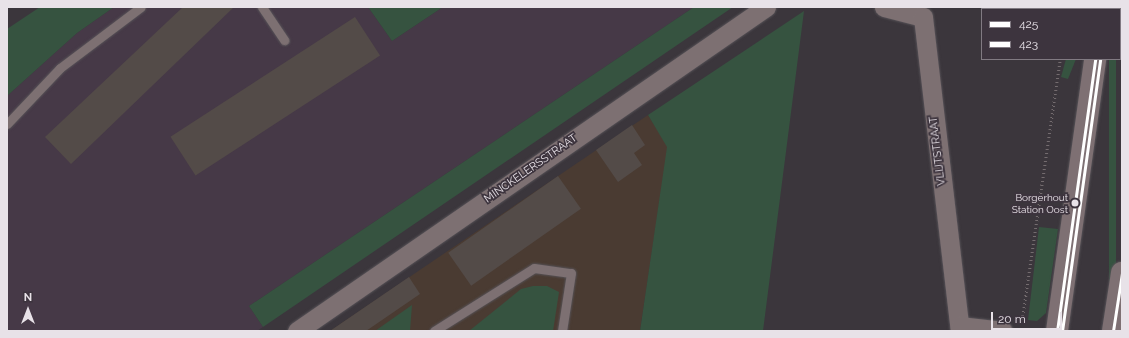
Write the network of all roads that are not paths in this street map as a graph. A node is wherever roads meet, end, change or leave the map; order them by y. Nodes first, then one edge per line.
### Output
1 (141, 7) edge
2 (262, 7) edge
3 (766, 7) edge
4 (884, 7) edge
5 (923, 12) edge
6 (284, 40) dead end
7 (1095, 60) edge
8 (7, 124) edge
9 (1122, 273) edge
10 (960, 328) edge
11 (297, 331) edge
12 (434, 331) edge
13 (562, 331) edge
14 (1003, 331) edge
15 (1057, 331) edge
16 (1113, 331) edge

1 - 8 lane
2 - 6 lane
3 - 11 street, MINCKELERSSTRAAT
4 - 5 street, VLIJTSTRAAT
5 - 10 street, VLIJTSTRAAT
7 - 15 main road
9 - 16 main road
10 - 14 street, VLIJTSTRAAT
12 - 13 lane

